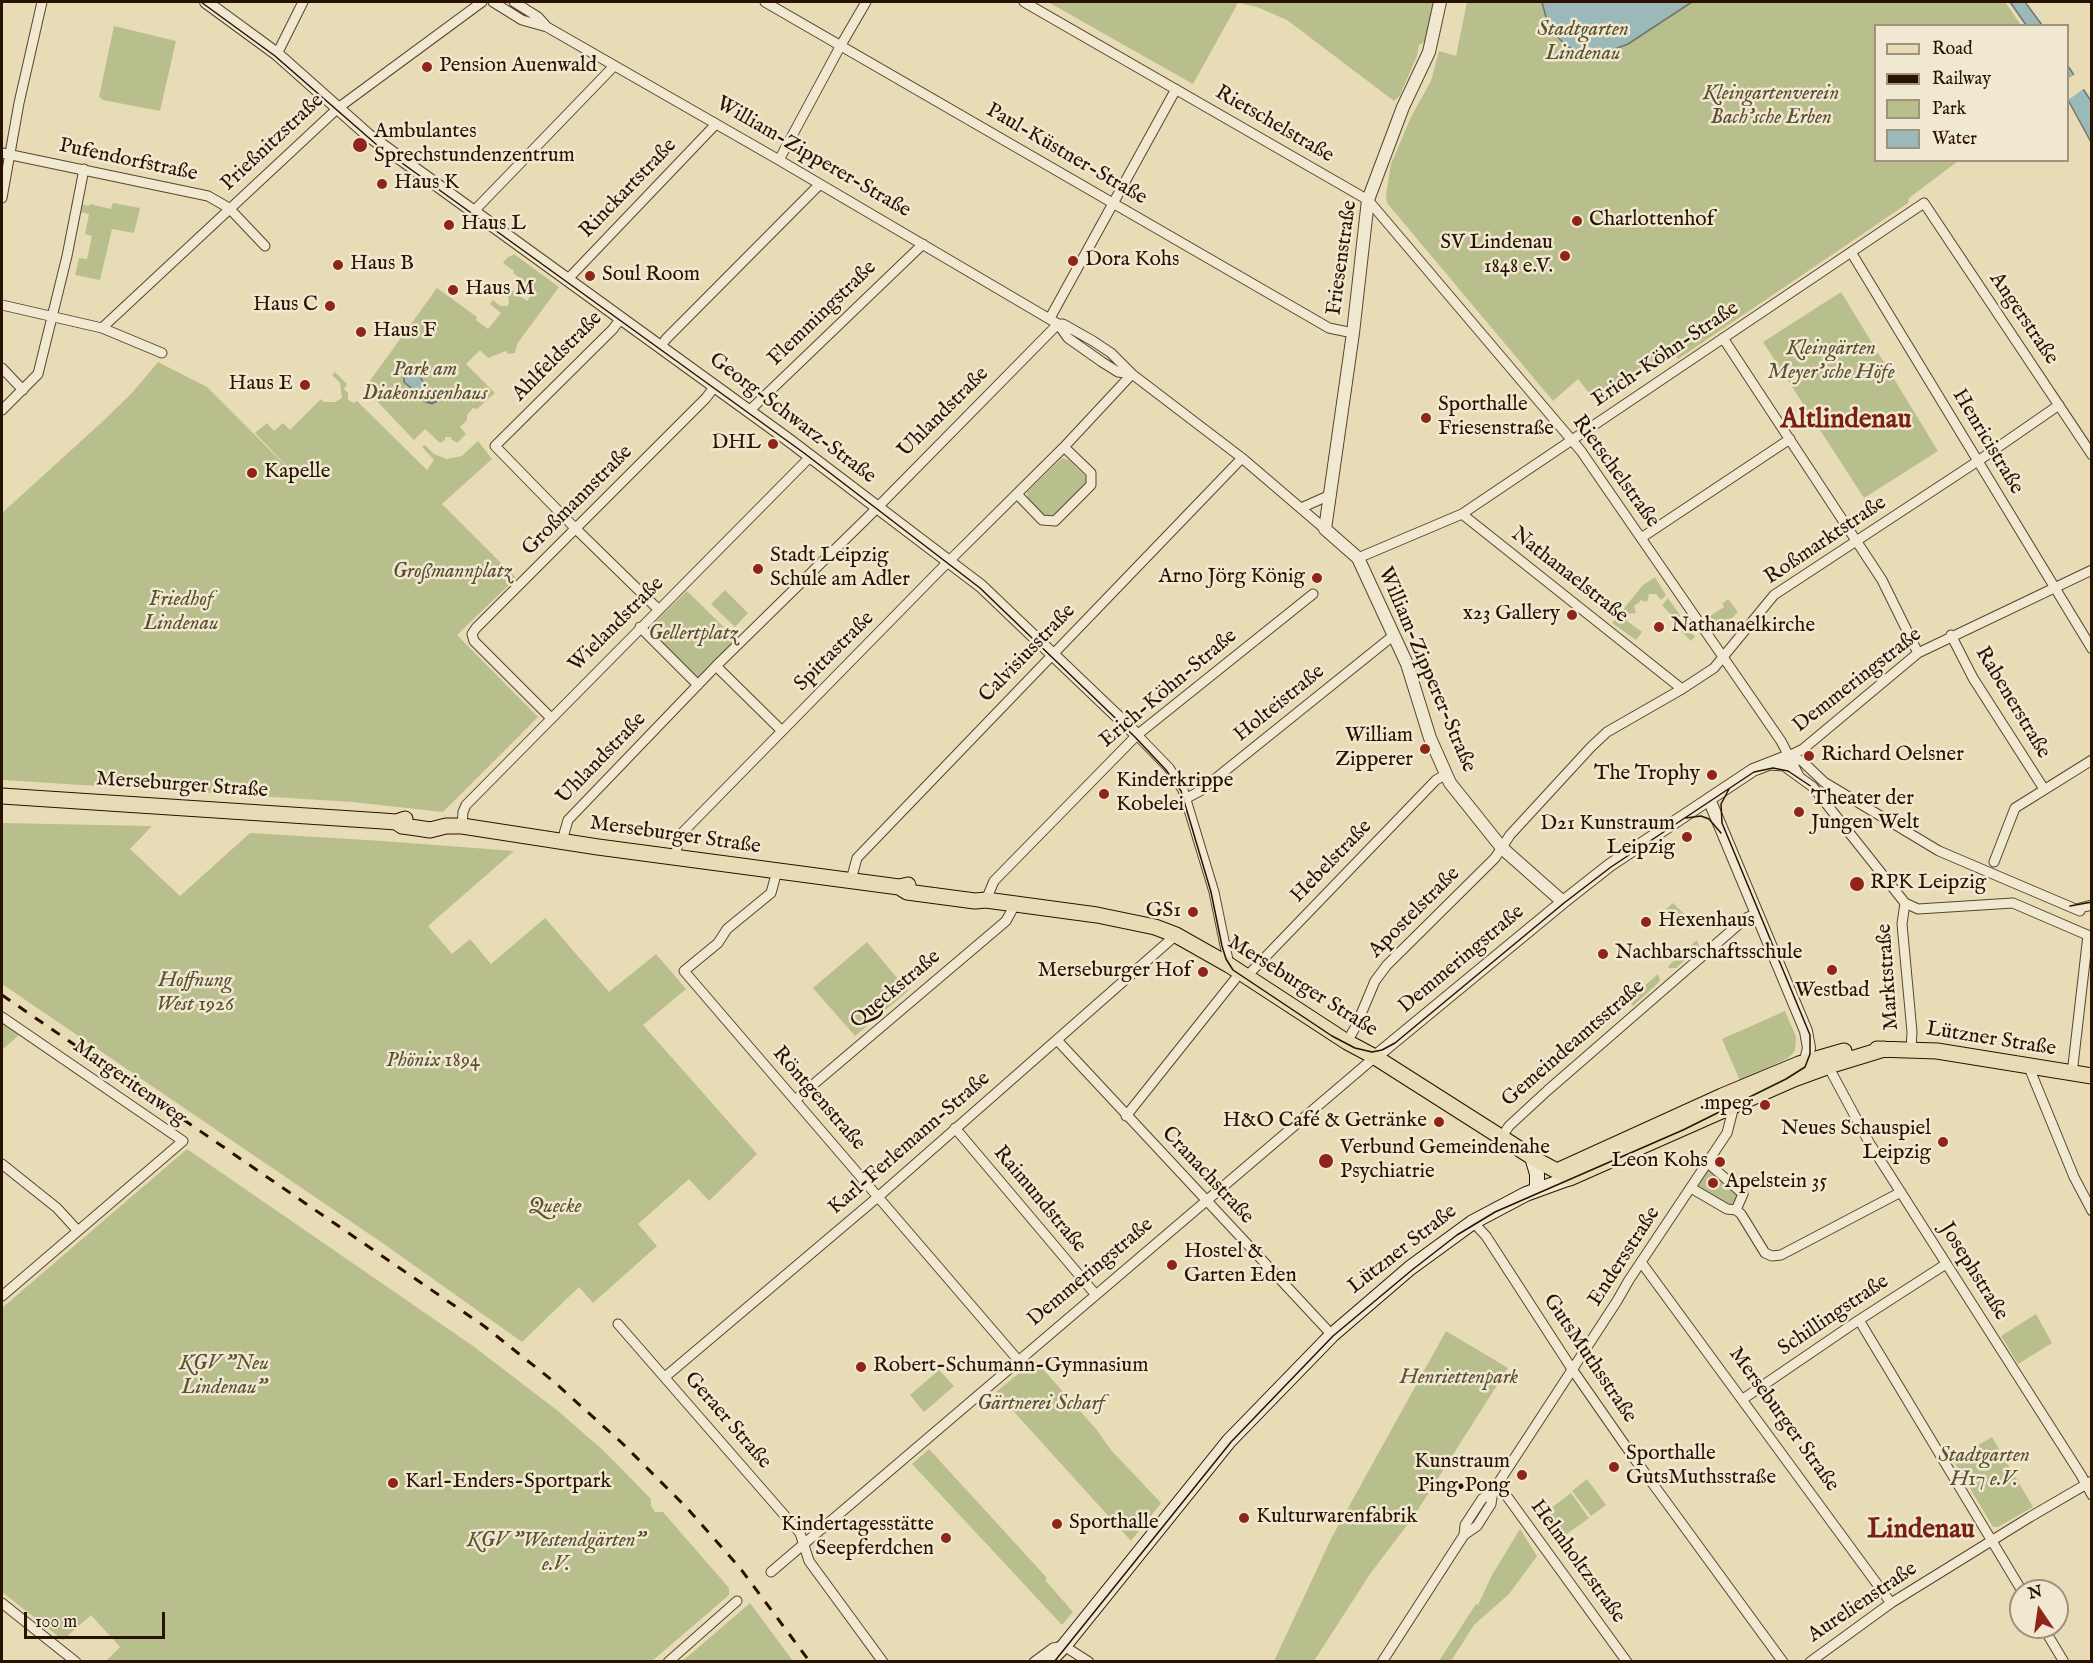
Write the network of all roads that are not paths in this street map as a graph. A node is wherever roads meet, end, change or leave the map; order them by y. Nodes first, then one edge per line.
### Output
1 (42, 2) edge
2 (206, 2) edge
3 (303, 2) edge
4 (482, 2) edge
5 (493, 2) edge
6 (514, 2) edge
7 (765, 2) edge
8 (866, 2) edge
9 (1024, 2) edge
10 (1440, 2) edge
11 (547, 27) junction
12 (840, 45) junction
13 (277, 54) junction
14 (614, 66) junction
15 (1176, 89) junction
16 (338, 108) junction
17 (716, 124) junction
18 (6, 154) edge
19 (779, 160) junction
20 (84, 169) junction
21 (820, 184) junction
22 (2, 198) edge
23 (1368, 200) junction
24 (1113, 202) junction
25 (1924, 203) joint
26 (229, 208) junction
27 (474, 211) junction
28 (922, 244) junction
29 (265, 246) dead end
30 (1851, 252) junction
31 (568, 279) junction
32 (2, 305) edge
33 (51, 317) junction
34 (621, 318) junction
35 (1054, 321) junction
36 (102, 328) junction
37 (1353, 333) junction
38 (1724, 338) junction
39 (661, 346) junction
40 (162, 353) dead end
41 (2, 368) edge
42 (1132, 374) junction
43 (715, 386) junction
44 (23, 390) junction
45 (2059, 405) junction
46 (2, 410) edge
47 (749, 411) junction
48 (1790, 439) junction
49 (1572, 441) junction
50 (1064, 447) junction
51 (2091, 455) edge
52 (811, 456) junction
53 (1242, 458) junction
54 (1978, 462) junction
55 (1017, 494) junction
56 (1330, 495) junction
57 (878, 507) junction
58 (1301, 508) junction
59 (1462, 514) junction
60 (576, 529) junction
61 (1325, 530) junction
62 (1641, 538) junction
63 (1856, 540) junction
64 (1358, 558) junction
65 (949, 561) junction
66 (2091, 570) edge
67 (2053, 588) junction
68 (1313, 594) dead end
69 (658, 609) junction
70 (640, 627) junction
71 (1394, 635) junction
72 (1951, 636) junction
73 (2091, 650) edge
74 (1918, 653) junction
75 (1052, 654) junction
76 (1723, 658) junction
77 (716, 666) junction
78 (698, 685) junction
79 (1682, 689) junction
80 (551, 718) junction
81 (782, 731) junction
82 (1137, 735) junction
83 (1791, 760) junction
84 (2091, 760) edge
85 (1764, 766) junction
86 (1445, 775) junction
87 (1799, 776) junction
88 (2044, 789) junction
89 (2, 796) edge
90 (1187, 798) junction
91 (1709, 799) junction
92 (454, 826) junction
93 (562, 841) junction
94 (1502, 848) junction
95 (675, 858) junction
96 (1994, 862) dead end
97 (777, 870) junction
98 (851, 880) junction
99 (986, 900) junction
100 (1563, 902) junction
101 (1013, 903) junction
102 (1905, 903) junction
103 (2091, 905) edge
104 (1757, 913) junction
105 (1176, 935) junction
106 (2090, 936) edge
107 (1238, 972) junction
108 (2, 1017) edge
109 (1057, 1040) junction
110 (1347, 1042) junction
111 (1884, 1049) junction
112 (1911, 1049) junction
113 (1375, 1057) junction
114 (1807, 1061) junction
115 (2028, 1065) junction
116 (1828, 1066) junction
117 (2072, 1074) junction
118 (2091, 1077) edge
119 (1794, 1079) junction
120 (1733, 1099) junction
121 (795, 1100) junction
122 (1719, 1112) junction
123 (1126, 1116) junction
124 (955, 1128) junction
125 (1727, 1133) junction
126 (1501, 1138) junction
127 (1532, 1157) junction
128 (1708, 1163) junction
129 (2, 1164) edge
130 (1563, 1175) junction
131 (1691, 1188) junction
132 (1532, 1190) junction
133 (1901, 1192) junction
134 (879, 1196) junction
135 (1207, 1201) junction
136 (1736, 1210) junction
137 (2091, 1211) edge
138 (1473, 1222) junction
139 (78, 1232) junction
140 (1641, 1262) junction
141 (1946, 1264) junction
142 (1096, 1295) junction
143 (2, 1296) edge
144 (1858, 1320) junction
145 (618, 1324) dead end
146 (1332, 1335) junction
147 (1018, 1360) junction
148 (1572, 1369) junction
149 (665, 1377) junction
150 (1743, 1399) junction
151 (2089, 1483) edge
152 (1496, 1487) junction
153 (2091, 1495) edge
154 (1991, 1540) junction
155 (804, 1544) junction
156 (771, 1572) dead end
157 (2015, 1579) edge
158 (737, 1601) dead end
159 (2, 1603) edge
160 (1891, 1603) junction
161 (2050, 1639) edge
162 (1064, 1646) junction
163 (1041, 1659) edge
164 (76, 1662) edge
165 (668, 1662) edge
166 (883, 1662) edge
167 (1057, 1662) edge
168 (1089, 1662) edge
169 (1382, 1662) edge
170 (1627, 1662) edge
171 (1783, 1662) edge
172 (1810, 1662) edge
173 (2064, 1662) edge

1 - 18 street
2 - 13 street, Georg-Schwarz-Straße
3 - 13 street
4 - 16 street, Prießnitzstraße
5 - 11 street, William-Zipperer-Straße
6 - 11 street, William-Zipperer-Straße
7 - 12 street, Paul-Küstner-Straße
8 - 12 street
9 - 15 street, Rietschelstraße
10 - 23 street, Friesenstraße
11 - 14 street, William-Zipperer-Straße
12 - 19 street
12 - 24 street, Paul-Küstner-Straße
13 - 16 street, Georg-Schwarz-Straße
14 - 17 street, William-Zipperer-Straße
14 - 27 street
15 - 23 street, Rietschelstraße
15 - 24 street, Uhlandstraße
16 - 26 street, Prießnitzstraße
16 - 27 street, Georg-Schwarz-Straße
17 - 19 street, William-Zipperer-Straße
17 - 31 street, Rinckartstraße
18 - 20 street, Pufendorfstraße
18 - 22 street
19 - 21 street, William-Zipperer-Straße
20 - 26 street, Pufendorfstraße
20 - 33 street
21 - 28 street, William-Zipperer-Straße
21 - 39 street
23 - 37 street, Friesenstraße
23 - 49 street, Rietschelstraße
24 - 35 street, Uhlandstraße
24 - 37 street, Paul-Küstner-Straße
25 - 30 street, Erich-Köhn-Straße
25 - 45 street, Angerstraße
26 - 29 street, Pufendorfstraße
26 - 36 street, Prießnitzstraße
27 - 31 street, Georg-Schwarz-Straße
28 - 35 street, William-Zipperer-Straße
28 - 47 street, Flemmingstraße
30 - 38 street, Erich-Köhn-Straße
30 - 54 street, Henricistraße
31 - 34 street, Georg-Schwarz-Straße
32 - 33 street
33 - 36 street
33 - 44 street
34 - 39 street, Georg-Schwarz-Straße
34 - 60 street, Ahlfeldstraße
35 - 42 street, William-Zipperer-Straße
35 - 57 street, Uhlandstraße
36 - 40 street
37 - 56 street, Friesenstraße
38 - 48 street
38 - 49 street, Erich-Köhn-Straße
39 - 43 street, Georg-Schwarz-Straße
41 - 44 street
42 - 50 street, Spittastraße
42 - 53 street, William-Zipperer-Straße
43 - 47 street, Georg-Schwarz-Straße
43 - 60 street, Großmannstraße
44 - 46 street
45 - 51 street, Angerstraße
45 - 54 street, Roßmarktstraße
47 - 52 street, Georg-Schwarz-Straße
48 - 62 street
48 - 63 street
49 - 59 street, Erich-Köhn-Straße
49 - 62 street, Rietschelstraße
50 - 55 street, Spittastraße
50 - 55 street
52 - 57 street, Georg-Schwarz-Straße
52 - 69 street, Wielandstraße
53 - 58 street, William-Zipperer-Straße
53 - 75 street, Calvisiusstraße
54 - 63 street, Roßmarktstraße
54 - 67 street, Henricistraße
55 - 65 street, Spittastraße
56 - 58 street
56 - 61 street, Friesenstraße
57 - 65 street, Georg-Schwarz-Straße
57 - 77 street, Uhlandstraße
58 - 61 street, William-Zipperer-Straße
59 - 64 street, Erich-Köhn-Straße
59 - 79 street, Nathanaelstraße
60 - 69 street
60 - 80 street, Großmannstraße
61 - 64 street, William-Zipperer-Straße
62 - 76 street, Rietschelstraße
63 - 74 street
63 - 76 street, Roßmarktstraße
64 - 71 street, William-Zipperer-Straße
65 - 75 street, Georg-Schwarz-Straße
65 - 81 street, Spittastraße
66 - 67 street, Demmeringstraße
67 - 72 street, Demmeringstraße
67 - 73 street, Henricistraße
68 - 82 street, Erich-Köhn-Straße
69 - 70 street, Wielandstraße
70 - 78 street
70 - 80 street, Wielandstraße
71 - 86 street, William-Zipperer-Straße
71 - 90 street, Holteistraße
72 - 74 street, Demmeringstraße
72 - 88 street, Rabenerstraße
74 - 83 street, Demmeringstraße
75 - 82 street, Georg-Schwarz-Straße
75 - 98 street, Calvisiusstraße
76 - 79 street, Roßmarktstraße
76 - 83 street, Rietschelstraße
77 - 78 street, Uhlandstraße
77 - 81 street
78 - 93 street, Uhlandstraße
79 - 94 street, Roßmarktstraße
80 - 92 street, Wielandstraße
81 - 95 street, Spittastraße
82 - 90 street, Georg-Schwarz-Straße
82 - 99 street, Erich-Köhn-Straße
83 - 85 street, Demmeringstraße
83 - 87 street, Rietschelstraße
83 - 103 street
84 - 88 street
85 - 87 street
85 - 91 street, Demmeringstraße
86 - 94 street, William-Zipperer-Straße
86 - 107 street, Hebelstraße
87 - 102 street
88 - 96 street
89 - 92 main road, Merseburger Straße
90 - 107 street, Georg-Schwarz-Straße
91 - 100 street, Demmeringstraße
91 - 104 street
92 - 93 main road, Merseburger Straße
93 - 95 main road, Merseburger Straße
94 - 100 street, William-Zipperer-Straße
94 - 110 street, Apostelstraße
95 - 97 main road, Merseburger Straße
97 - 98 main road, Merseburger Straße
97 - 121 street, Röntgenstraße
98 - 99 main road, Merseburger Straße
99 - 101 main road, Merseburger Straße
100 - 113 street, Demmeringstraße
101 - 105 main road, Merseburger Straße
101 - 121 street, Queckstraße
102 - 106 street
102 - 112 street, Marktstraße
104 - 114 street
104 - 126 street, Gemeindeamtsstraße
105 - 107 main road, Merseburger Straße
105 - 109 street, Karl-Ferlemann-Straße
106 - 117 street
107 - 110 main road, Merseburger Straße
107 - 123 street, Hebelstraße
108 - 139 street, Margeritenweg
109 - 123 street, Cranachstraße
109 - 124 street, Karl-Ferlemann-Straße
110 - 113 main road, Merseburger Straße
111 - 112 main road, Lützner Straße
111 - 114 main road, Lützner Straße
111 - 116 main road, Lützner Straße
112 - 115 main road, Lützner Straße
113 - 126 main road, Merseburger Straße
113 - 135 street, Demmeringstraße
114 - 119 street
114 - 120 main road, Lützner Straße
115 - 117 main road, Lützner Straße
115 - 137 street
116 - 119 main road, Lützner Straße
116 - 133 street, Josephstraße
117 - 118 main road, Lützner Straße
119 - 120 main road, Lützner Straße
120 - 122 main road, Lützner Straße
120 - 125 street, Endersstraße
120 - 130 main road, Lützner Straße
121 - 134 street, Röntgenstraße
122 - 125 street
122 - 130 main road, Lützner Straße
123 - 135 street, Cranachstraße
124 - 134 street, Karl-Ferlemann-Straße
124 - 142 street, Raimundstraße
125 - 128 street, Endersstraße
126 - 127 main road, Merseburger Straße
127 - 130 main road, Merseburger Straße
127 - 132 main road
128 - 131 street, Endersstraße
128 - 136 street
129 - 139 street
130 - 132 main road, Lützner Straße
131 - 136 street
131 - 140 street, Endersstraße
132 - 138 main road, Lützner Straße
133 - 136 street
133 - 141 street, Josephstraße
134 - 147 street, Röntgenstraße
134 - 149 street, Karl-Ferlemann-Straße
135 - 142 street, Demmeringstraße
135 - 146 street, Cranachstraße
138 - 146 main road, Lützner Straße
138 - 148 street, GutsMuthsstraße
139 - 143 street, Margeritenweg
140 - 148 street, Endersstraße
140 - 150 street, Merseburger Straße
141 - 144 street, Schillingstraße
141 - 151 street, Josephstraße
142 - 147 street, Demmeringstraße
144 - 150 street, Schillingstraße
144 - 154 street
145 - 149 street, Geraer Straße
146 - 162 main road, Lützner Straße
147 - 155 street, Demmeringstraße
148 - 152 street, Endersstraße
148 - 171 street, GutsMuthsstraße
149 - 155 street, Geraer Straße
150 - 160 street, Merseburger Straße
151 - 153 street, Josephstraße
151 - 154 street, Aurelienstraße
152 - 169 street, Endersstraße
152 - 170 street, Helmholtzstraße
154 - 157 street
154 - 160 street, Aurelienstraße
155 - 156 street, Demmeringstraße
155 - 166 street, Geraer Straße
158 - 165 street
159 - 164 street
160 - 172 street, Aurelienstraße
161 - 173 street
162 - 163 main road, Lützner Straße
162 - 167 main road, Lützner Straße
162 - 168 street

